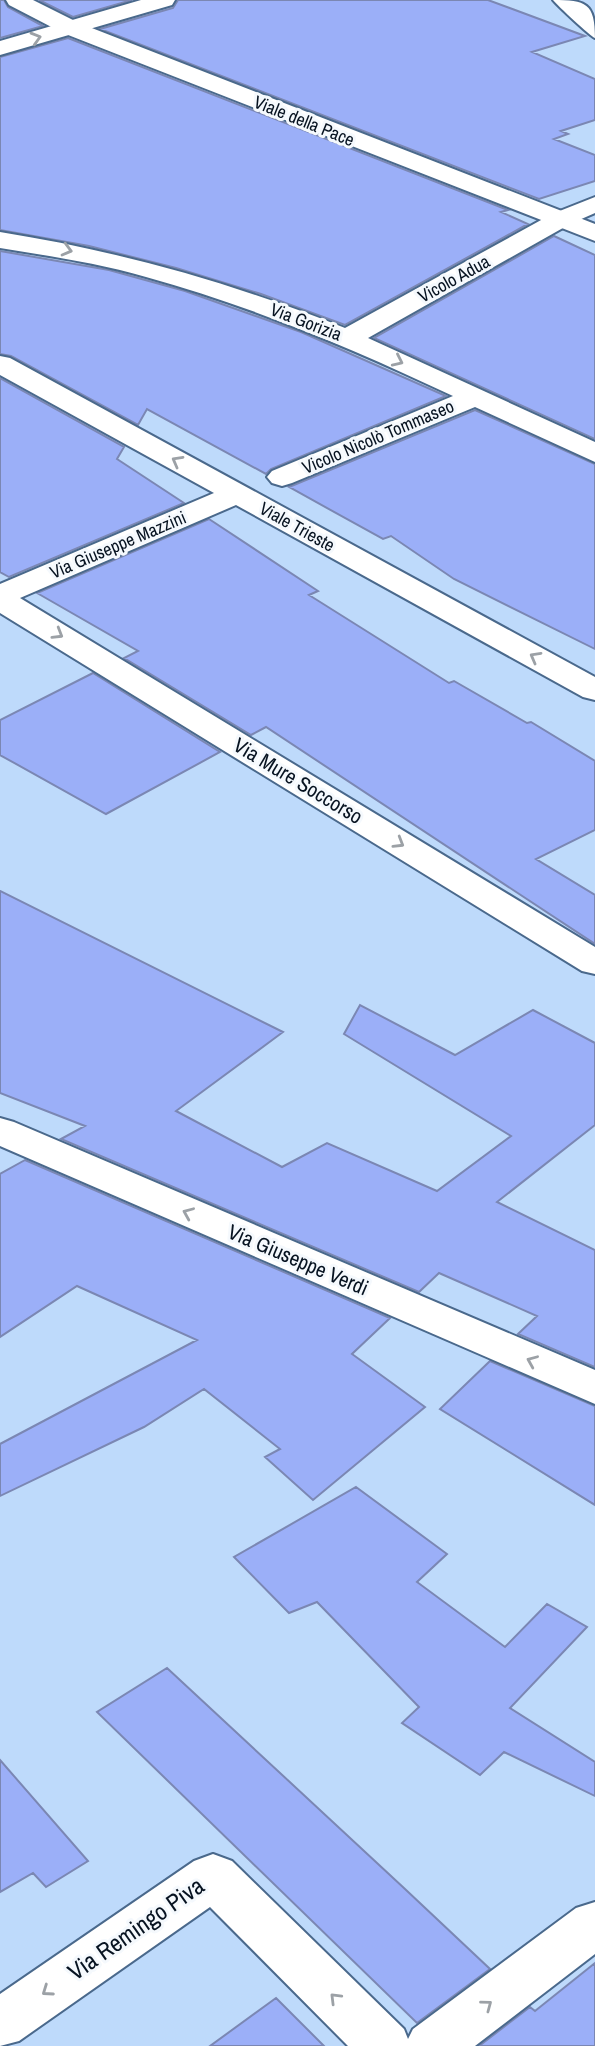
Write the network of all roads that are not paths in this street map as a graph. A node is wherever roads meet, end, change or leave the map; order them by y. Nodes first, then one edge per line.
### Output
1 (17, 0) edge
2 (164, 0) edge
3 (564, 0) edge
4 (71, 28) junction
5 (595, 31) edge
6 (0, 48) edge
7 (595, 204) edge
8 (561, 219) junction
9 (595, 233) edge
10 (0, 240) edge
11 (348, 338) junction
12 (0, 364) edge
13 (474, 397) junction
14 (595, 453) edge
15 (282, 477) dead end
16 (237, 494) junction
17 (0, 597) edge
18 (595, 690) edge
19 (595, 963) edge
20 (0, 1131) edge
21 (595, 1388) edge
22 (595, 1924) edge
23 (0, 2024) edge
24 (384, 2046) edge
25 (433, 2046) edge

1 - 4 street, Viale della Pace
2 - 4 street
3 - 5 street
6 -> 4 street
4 - 8 street, Viale della Pace
7 - 8 street, Vicolo Adua
8 - 9 street, Viale della Pace
8 - 11 street, Vicolo Adua
10 -> 11 street, Via Gorizia
11 -> 13 street, Via Gorizia
16 -> 12 street, Viale Trieste
13 - 14 street, Via Gorizia
13 - 15 street, Vicolo Nicolò Tommaseo
16 - 17 street, Via Giuseppe Mazzini
18 -> 16 street, Viale Trieste
17 -> 19 street, Via Mure Soccorso
21 -> 20 street, Via Giuseppe Verdi
25 -> 22 street
24 -> 23 street, Via Remingo Piva

